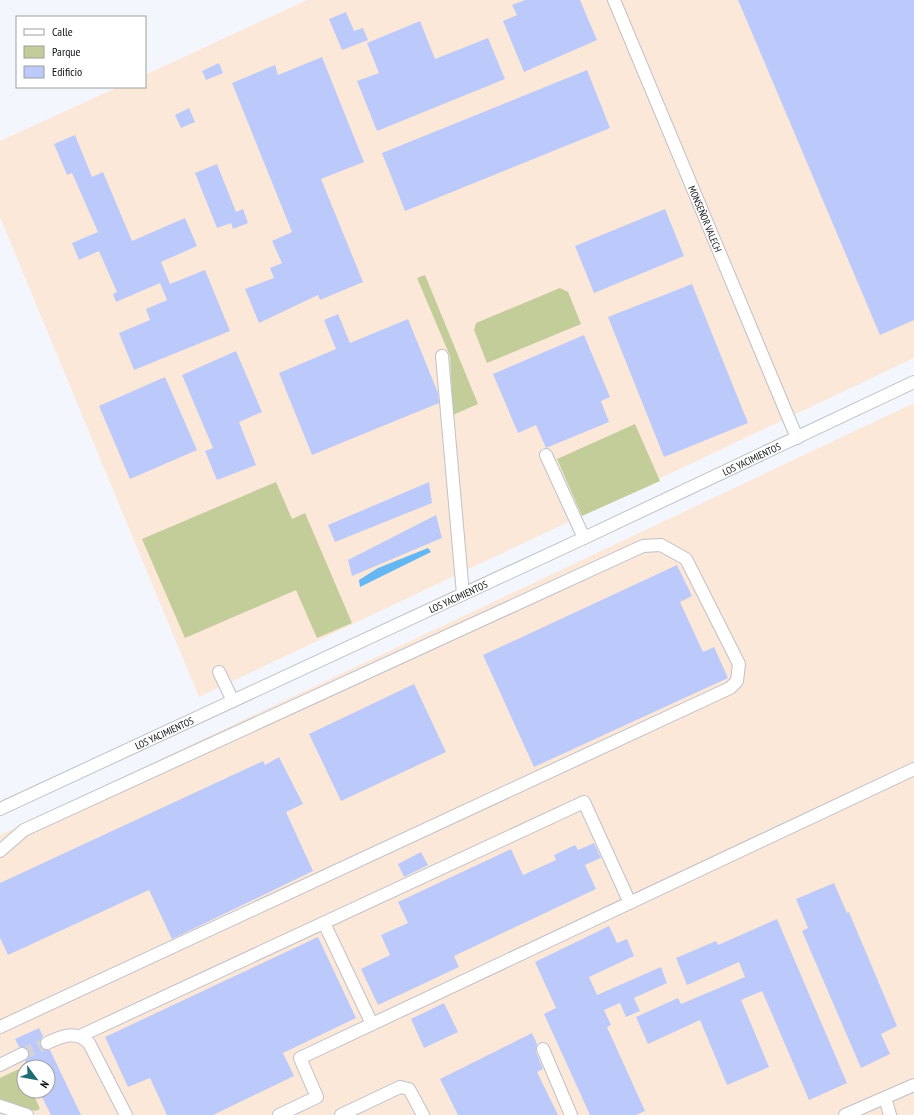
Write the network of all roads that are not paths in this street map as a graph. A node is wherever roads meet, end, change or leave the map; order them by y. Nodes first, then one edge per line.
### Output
1 (614, 0) edge
2 (442, 356) dead end
3 (914, 382) edge
4 (797, 438) junction
5 (546, 455) dead end
6 (584, 538) junction
7 (463, 594) junction
8 (219, 672) dead end
9 (233, 701) junction
10 (914, 769) edge
11 (0, 809) edge
12 (0, 851) edge
13 (630, 903) junction
14 (324, 923) junction
15 (372, 1024) junction
16 (0, 1027) edge
17 (80, 1036) junction
18 (46, 1043) tunnel mouth
19 (544, 1049) dead end
20 (22, 1054) tunnel mouth
21 (0, 1065) edge
22 (914, 1085) edge
23 (885, 1098) junction
24 (4, 1110) edge
25 (362, 1110) edge
26 (27, 1115) edge
27 (126, 1115) edge
28 (279, 1115) edge
29 (341, 1115) edge
30 (423, 1115) edge
31 (571, 1115) edge
32 (844, 1115) edge
33 (890, 1115) edge

1 - 4 street, MONSEÑOR VALECH
2 - 7 street
3 - 4 street, LOS YACIMIENTOS
4 - 6 street, LOS YACIMIENTOS
5 - 6 street
6 - 7 street, LOS YACIMIENTOS
7 - 9 street, LOS YACIMIENTOS
8 - 9 street
9 - 11 street, LOS YACIMIENTOS
10 - 13 street
12 - 16 street
13 - 14 street
13 - 15 street
14 - 15 street
14 - 17 street
15 - 28 street
17 - 18 street
17 - 27 street
19 - 31 street
20 - 21 street
22 - 23 street
23 - 32 street
23 - 33 street
24 - 26 street
25 - 29 street
25 - 30 street

